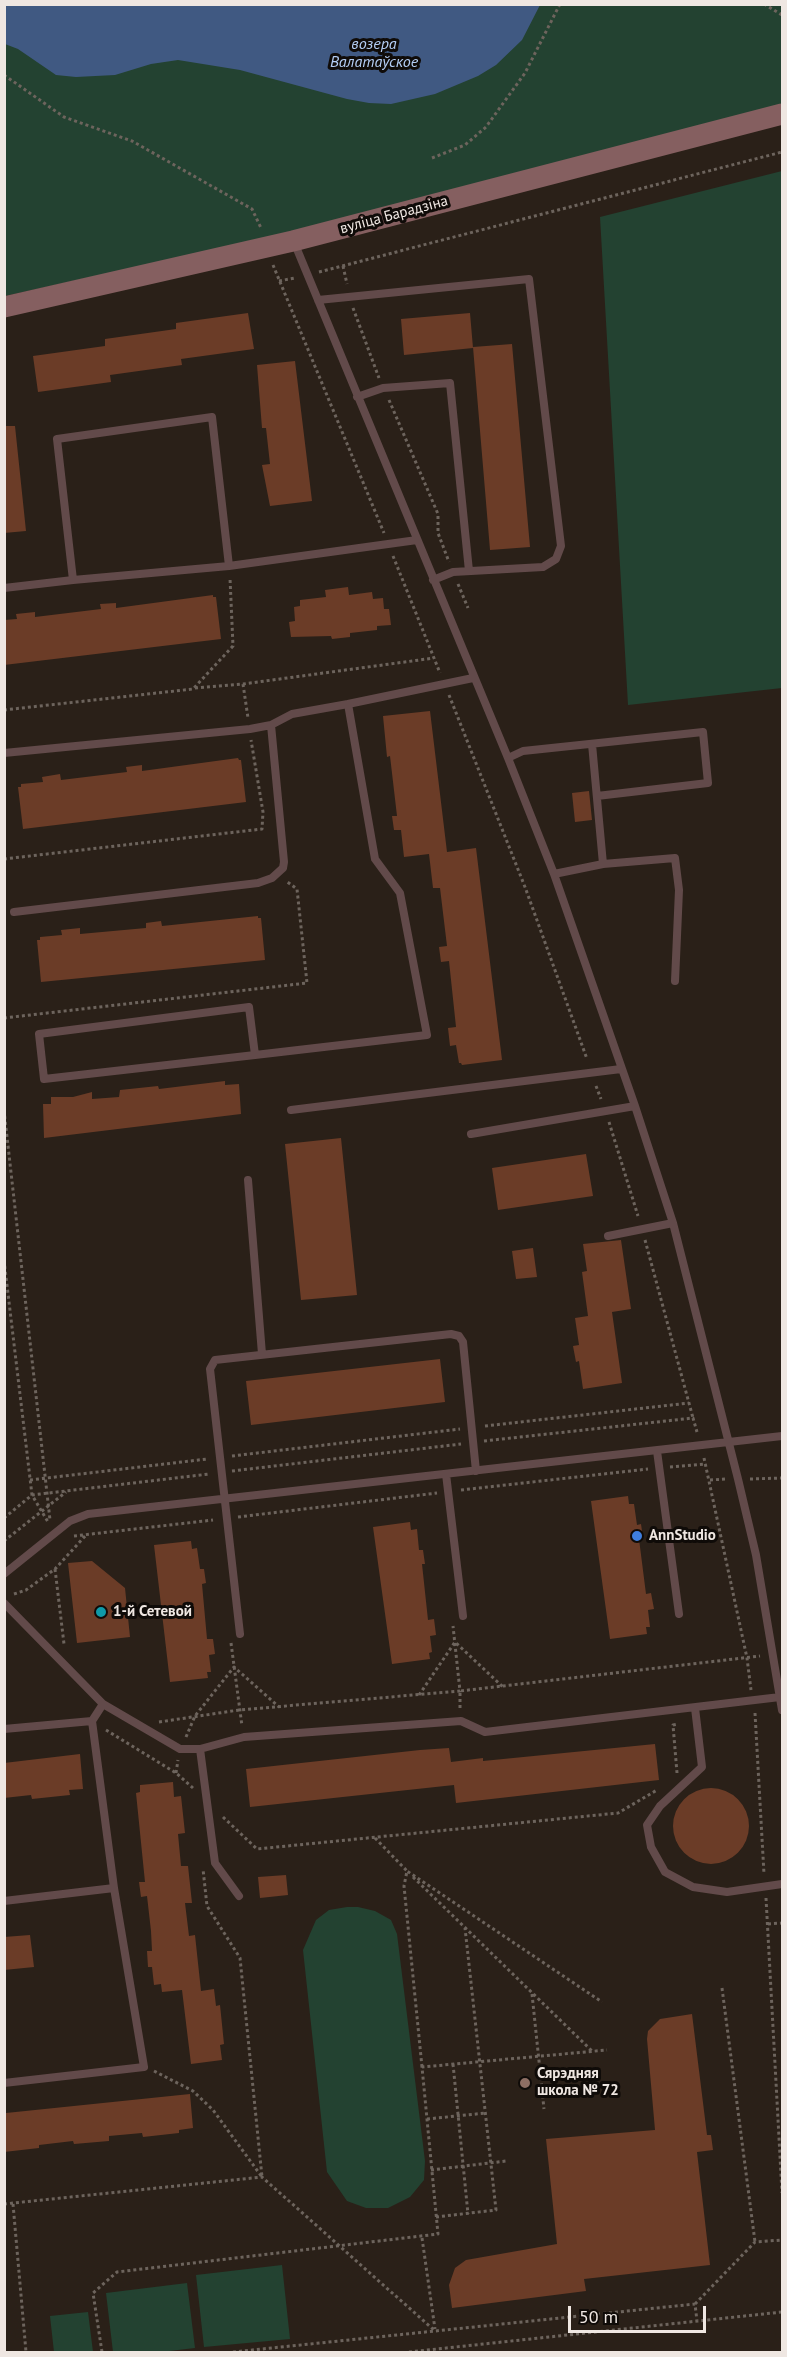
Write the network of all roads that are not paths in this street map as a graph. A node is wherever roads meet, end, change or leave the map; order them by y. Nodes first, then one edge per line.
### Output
1 (783, 114) edge
2 (293, 241) junction
3 (318, 300) junction
4 (4, 307) edge
5 (357, 397) junction
6 (417, 540) junction
7 (229, 566) junction
8 (469, 571) junction
9 (73, 580) junction
10 (433, 580) junction
11 (4, 588) edge
12 (473, 678) junction
13 (348, 704) junction
14 (270, 725) junction
15 (592, 744) junction
16 (4, 753) edge
17 (508, 758) junction
18 (597, 796) junction
19 (603, 864) junction
20 (554, 874) junction
21 (14, 912) dead end
22 (675, 981) dead end
23 (255, 1055) junction
24 (621, 1069) junction
25 (635, 1106) junction
26 (291, 1110) dead end
27 (471, 1134) dead end
28 (248, 1180) dead end
29 (673, 1222) junction
30 (608, 1236) dead end
31 (262, 1354) junction
32 (783, 1436) edge
33 (728, 1441) junction
34 (657, 1451) junction
35 (476, 1471) junction
36 (446, 1474) junction
37 (224, 1499) junction
38 (4, 1574) edge
39 (4, 1603) edge
40 (679, 1614) dead end
41 (462, 1616) dead end
42 (240, 1634) dead end
43 (780, 1697) junction
44 (104, 1704) junction
45 (694, 1708) junction
46 (783, 1710) edge
47 (92, 1721) junction
48 (4, 1729) edge
49 (201, 1749) junction
50 (783, 1884) edge
51 (114, 1888) junction
52 (238, 1896) dead end
53 (4, 1900) edge
54 (4, 2083) edge

1 - 2 street, вуліца Барадзіна
2 - 3 lane
2 - 4 street, вуліца Барадзіна
3 - 5 lane
3 - 8 lane
5 - 6 lane
5 - 8 lane
6 - 7 lane
6 - 10 lane
7 - 9 lane
7 - 9 lane
8 - 10 lane
9 - 11 lane
10 - 12 lane
12 - 13 lane
12 - 17 lane
13 - 14 lane
13 - 23 lane
14 - 16 lane
14 - 21 lane
15 - 17 lane
15 - 18 lane
15 - 18 lane
17 - 20 lane
18 - 19 lane
19 - 20 lane
19 - 22 lane
20 - 24 lane
23 - 23 lane
24 - 25 lane
24 - 26 lane
25 - 27 lane
25 - 29 lane
28 - 31 lane
29 - 30 lane
29 - 33 lane
31 - 35 lane
31 - 37 lane
32 - 33 lane
33 - 34 lane
33 - 43 lane
34 - 35 lane
34 - 40 lane
35 - 36 lane
36 - 37 lane
36 - 41 lane
37 - 38 lane
37 - 42 lane
39 - 44 lane
43 - 45 lane
43 - 46 lane
44 - 47 lane
44 - 49 lane
45 - 49 lane
45 - 50 lane
47 - 48 lane
47 - 51 lane
49 - 52 lane
51 - 53 lane
51 - 54 lane

